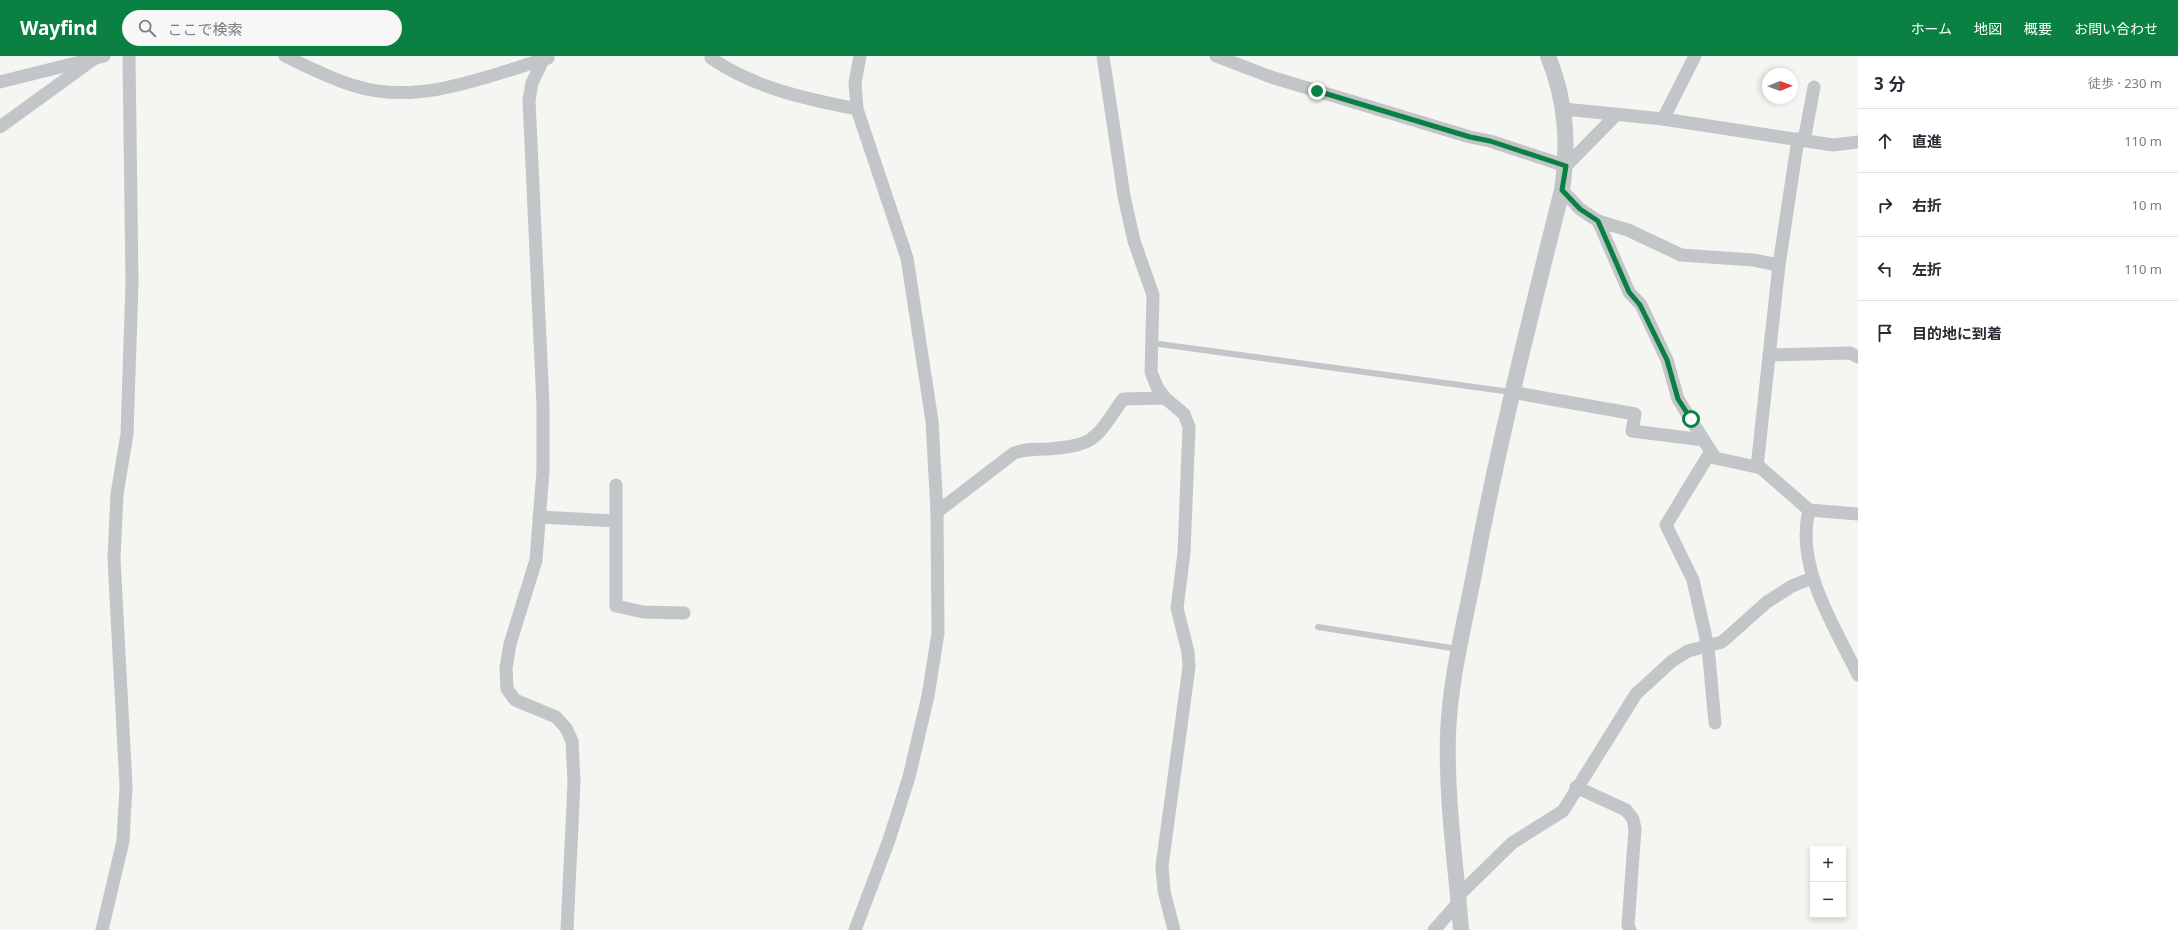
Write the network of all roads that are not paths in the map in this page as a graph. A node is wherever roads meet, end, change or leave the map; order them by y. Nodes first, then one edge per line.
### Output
1 (129, 56) edge
2 (285, 56) edge
3 (860, 56) edge
4 (1103, 56) edge
5 (1216, 56) edge
6 (1548, 56) edge
7 (1694, 56) edge
8 (97, 57) edge
9 (547, 57) edge
10 (712, 57) edge
11 (307, 61) edge
12 (0, 82) edge
13 (1814, 86) dead end
14 (857, 109) junction
15 (1564, 109) junction
16 (1616, 115) junction
17 (1663, 119) junction
18 (0, 127) edge
19 (1801, 140) junction
20 (1858, 142) edge
21 (1566, 166) junction
22 (1562, 190) junction
23 (1598, 221) junction
24 (1779, 265) junction
25 (1152, 344) junction
26 (1769, 355) junction
27 (1858, 357) edge
28 (1511, 392) junction
29 (1165, 398) junction
30 (1704, 440) junction
31 (1711, 451) junction
32 (1757, 467) junction
33 (616, 485) dead end
34 (1809, 510) junction
35 (937, 512) junction
36 (1858, 514) edge
37 (539, 517) junction
38 (616, 521) junction
39 (1812, 578) junction
40 (684, 613) dead end
41 (1318, 627) dead end
42 (1708, 646) junction
43 (1459, 649) junction
44 (1858, 675) edge
45 (1715, 724) dead end
46 (1576, 787) junction
47 (1459, 899) junction
48 (102, 930) edge
49 (567, 930) edge
50 (855, 930) edge
51 (1174, 930) edge
52 (1434, 930) edge
53 (1461, 930) edge
54 (1630, 930) edge

1 - 48 street
2 - 11 street
3 - 14 street
4 - 25 street
5 - 21 street
6 - 15 street
7 - 17 street
8 - 12 street
8 - 18 street
9 - 11 street
9 - 37 street
10 - 14 street
13 - 19 street
14 - 35 street
15 - 16 street
15 - 21 street
16 - 17 street
16 - 21 street
17 - 19 street
19 - 20 street
19 - 24 street
21 - 22 street
22 - 23 street
22 - 28 street
23 - 24 street
23 - 30 street
24 - 26 street
25 - 28 lane
25 - 29 street
26 - 27 street
26 - 32 street
28 - 30 street
28 - 43 street
29 - 35 street
29 - 51 street
30 - 31 street
31 - 32 street
31 - 42 street
32 - 34 street
33 - 38 street
34 - 36 street
34 - 39 street
35 - 50 street
37 - 38 street
37 - 49 street
38 - 40 street
39 - 42 street
39 - 44 street
41 - 43 lane
42 - 45 street
42 - 46 street
43 - 47 street
46 - 47 street
46 - 54 street
47 - 52 street
47 - 53 street

